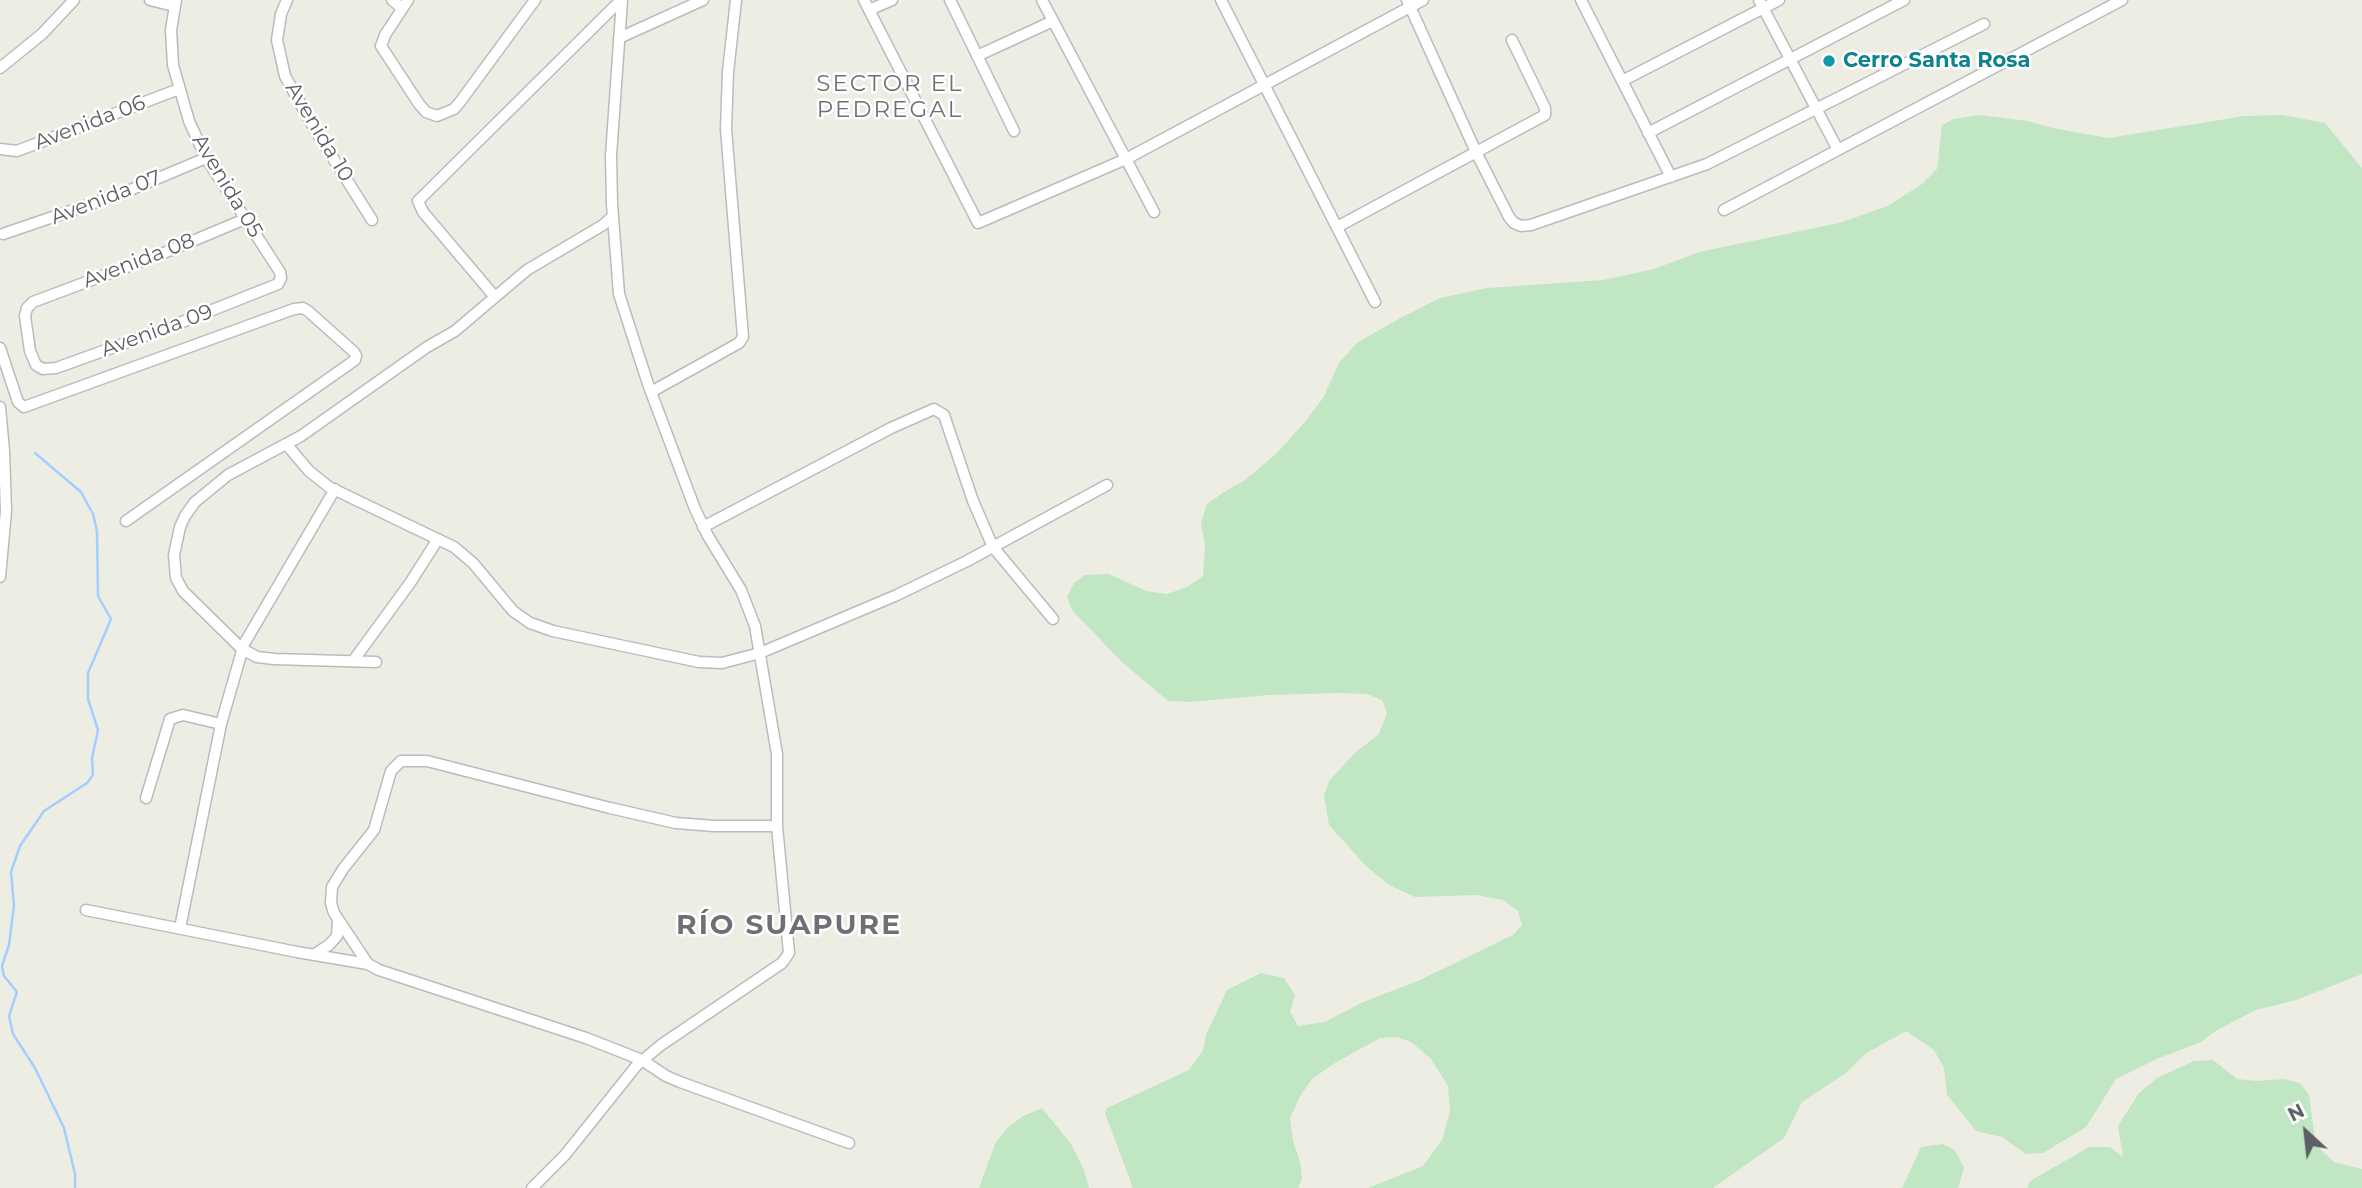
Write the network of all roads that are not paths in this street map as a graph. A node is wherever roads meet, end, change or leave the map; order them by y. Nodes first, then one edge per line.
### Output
1 (74, 0) edge
2 (150, 0) edge
3 (286, 0) edge
4 (392, 0) edge
5 (535, 0) edge
6 (622, 0) edge
7 (703, 0) edge
8 (736, 0) edge
9 (892, 0) edge
10 (950, 0) edge
11 (1042, 0) edge
12 (1221, 0) edge
13 (1423, 0) edge
14 (1581, 0) edge
15 (1779, 0) edge
16 (1904, 0) edge
17 (2115, 2) edge
18 (175, 3) edge
19 (1409, 3) edge
20 (405, 4) edge
21 (1761, 4) edge
22 (866, 5) edge
23 (1053, 21) junction
24 (1984, 24) dead end
25 (620, 38) junction
26 (1512, 40) dead end
27 (977, 56) junction
28 (1790, 59) junction
29 (0, 68) edge
30 (1622, 81) junction
31 (1265, 85) junction
32 (179, 89) junction
33 (1816, 109) junction
34 (1014, 131) dead end
35 (1648, 132) junction
36 (0, 149) edge
37 (1838, 150) junction
38 (1476, 152) junction
39 (206, 158) junction
40 (1126, 159) junction
41 (1671, 177) junction
42 (1724, 210) dead end
43 (1154, 212) dead end
44 (613, 216) junction
45 (245, 219) junction
46 (372, 219) dead end
47 (1337, 227) junction
48 (3, 234) dead end
49 (278, 284) joint
50 (495, 297) junction
51 (1375, 302) dead end
52 (0, 348) edge
53 (36, 365) joint
54 (651, 392) junction
55 (0, 407) edge
56 (287, 444) junction
57 (1107, 485) dead end
58 (335, 489) junction
59 (126, 521) dead end
60 (703, 527) junction
61 (438, 539) junction
62 (993, 547) junction
63 (0, 577) edge
64 (1053, 619) dead end
65 (242, 649) junction
66 (760, 653) junction
67 (353, 661) junction
68 (376, 662) dead end
69 (221, 724) junction
70 (146, 798) dead end
71 (777, 826) junction
72 (86, 910) dead end
73 (338, 921) junction
74 (180, 928) junction
75 (314, 955) junction
76 (368, 964) junction
77 (642, 1060) junction
78 (849, 1143) dead end
79 (546, 1183) edge
80 (532, 1188) edge

1 - 29 street
2 - 18 street
3 - 46 street, Avenida 10
4 - 20 street
5 - 20 street
6 - 25 street
6 - 50 street
7 - 25 street
8 - 54 street
9 - 22 street
10 - 27 street
11 - 23 street
12 - 31 street
13 - 19 street
14 - 30 street
15 - 21 street
16 - 28 street
17 - 37 street
18 - 32 street, Avenida 05
19 - 31 street
19 - 38 street
21 - 28 street
21 - 30 street
22 - 40 street
23 - 27 street
23 - 40 street
24 - 33 street
25 - 44 street
26 - 38 street
27 - 34 street
28 - 33 street
28 - 35 street
30 - 35 street
31 - 40 street
31 - 47 street
32 - 36 street, Avenida 06
32 - 39 street, Avenida 05
33 - 37 street
33 - 41 street
35 - 41 street
37 - 42 street
38 - 41 street
38 - 47 street
39 - 45 street, Avenida 05
39 - 48 street, Avenida 07
40 - 43 street
44 - 50 street
44 - 54 street
45 - 49 street, Avenida 05
45 - 53 street, Avenida 08
47 - 51 street
49 - 53 street, Avenida 09
50 - 56 street
52 - 59 street
54 - 60 street
55 - 63 street
56 - 58 street
56 - 65 street
57 - 62 street
58 - 61 street
58 - 65 street
60 - 62 street
60 - 66 street
61 - 66 street
61 - 67 street
62 - 64 street
62 - 66 street
65 - 67 street
65 - 69 street
66 - 71 street
67 - 68 street
69 - 70 street
69 - 74 street
71 - 73 street
71 - 77 street
72 - 74 street
73 - 75 street
73 - 76 street
74 - 75 street
75 - 76 street
76 - 77 street
77 - 78 street
77 - 79 street
79 - 80 street

